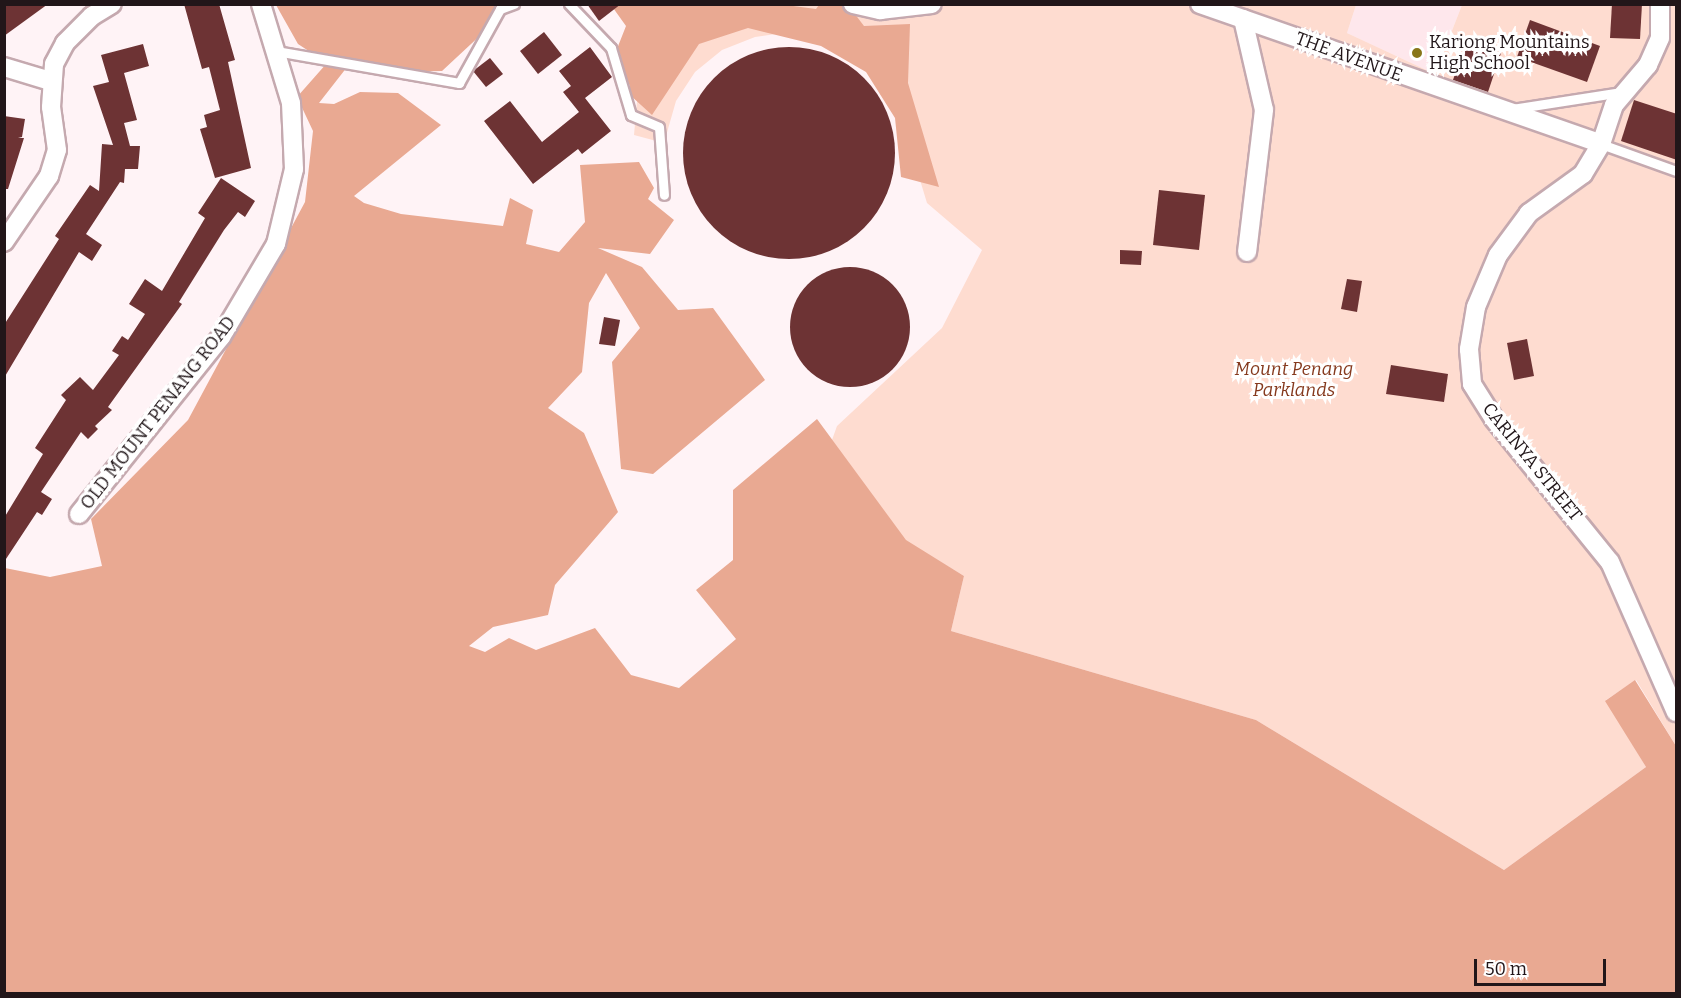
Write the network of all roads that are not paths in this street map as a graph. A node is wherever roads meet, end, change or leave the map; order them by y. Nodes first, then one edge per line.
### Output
1 (111, 4) edge
2 (261, 4) edge
3 (514, 4) edge
4 (569, 4) edge
5 (853, 4) edge
6 (932, 4) edge
7 (1200, 4) edge
8 (1660, 4) edge
9 (1243, 19) junction
10 (276, 51) junction
11 (4, 67) edge
12 (50, 81) junction
13 (1624, 92) junction
14 (1500, 111) junction
15 (1600, 144) junction
16 (1677, 171) edge
17 (664, 195) dead end
18 (4, 242) edge
19 (1247, 252) dead end
20 (79, 514) dead end
21 (1677, 712) edge

1 - 12 street
2 - 10 street, OLD MOUNT PENANG ROAD
3 - 10 lane
4 - 17 lane
5 - 6 street
7 - 9 street, THE AVENUE
8 - 13 street, CARINYA STREET
9 - 14 street, THE AVENUE
9 - 19 street
10 - 20 street, OLD MOUNT PENANG ROAD
11 - 12 street
12 - 18 street
13 - 14 lane
13 - 15 street, CARINYA STREET
14 - 15 street, THE AVENUE
15 - 16 lane
15 - 21 street, CARINYA STREET

